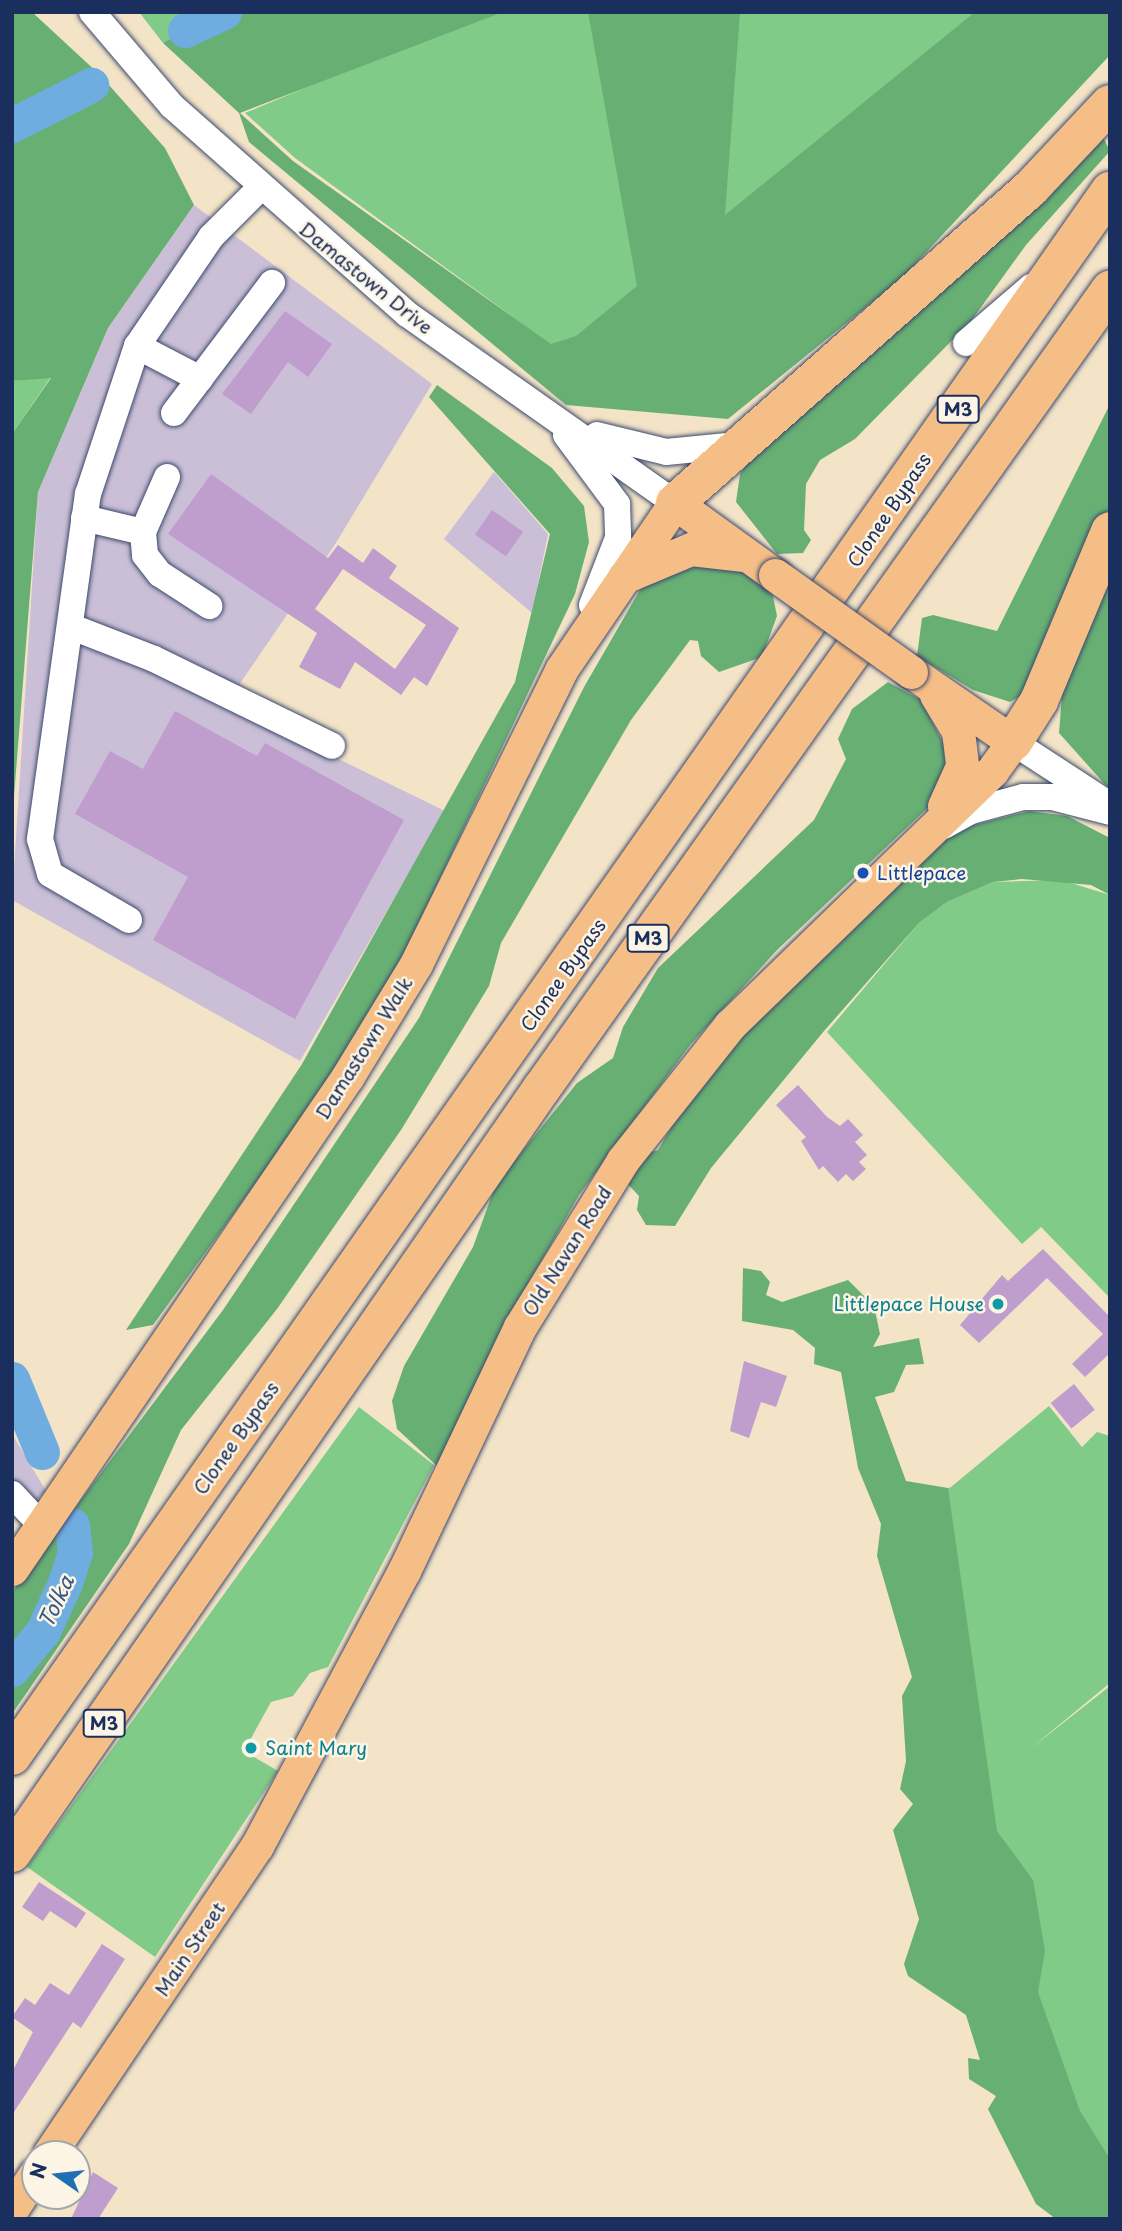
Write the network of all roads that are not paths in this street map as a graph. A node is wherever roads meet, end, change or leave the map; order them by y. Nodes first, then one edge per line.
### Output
1 (92, 12) edge
2 (1110, 104) edge
3 (259, 188) junction
4 (1110, 191) edge
5 (1047, 279) junction
6 (272, 283) dead end
7 (1110, 290) edge
8 (966, 343) dead end
9 (137, 346) junction
10 (200, 379) junction
11 (547, 412) junction
12 (174, 413) dead end
13 (724, 456) junction
14 (167, 477) dead end
15 (675, 503) junction
16 (84, 518) junction
17 (1110, 531) edge
18 (144, 532) junction
19 (745, 554) junction
20 (623, 577) junction
21 (209, 606) dead end
22 (72, 627) junction
23 (561, 670) junction
24 (921, 679) junction
25 (1013, 742) junction
26 (332, 746) dead end
27 (1110, 805) edge
28 (1110, 812) edge
29 (920, 839) junction
30 (129, 920) dead end
31 (12, 1494) edge
32 (43, 1527) junction
33 (16, 1557) edge
34 (320, 1736) joint
35 (12, 1756) edge
36 (12, 1853) edge
37 (59, 2140) edge

1 - 3 street, Damastown Drive
2 - 13 highway
3 - 9 street
3 - 11 street, Damastown Drive
4 - 5 highway, Clonee Bypass / M3
5 - 8 street
5 - 35 highway, Clonee Bypass / M3
6 - 10 street
7 - 36 highway, M3
9 - 10 street
9 - 16 street
10 - 12 street
11 - 13 street
11 - 15 street, Damastown Drive
11 - 23 street
13 - 15 highway
13 - 19 main road
14 - 18 street
15 - 19 main road
15 - 20 main road, Damastown Walk
16 - 18 street
16 - 22 street
17 - 25 highway
18 - 21 street
19 - 20 main road
19 - 24 main road, bridge
20 - 23 main road, Damastown Walk
22 - 26 street
22 - 30 street
23 - 32 main road, Damastown Walk
24 - 25 main road
24 - 29 main road
25 - 27 street
25 - 29 main road, Old Navan Road
28 - 29 street, Old Navan Road
29 - 34 main road, Old Navan Road
31 - 32 street
32 - 33 main road, Damastown Walk
34 - 37 main road, Main Street

